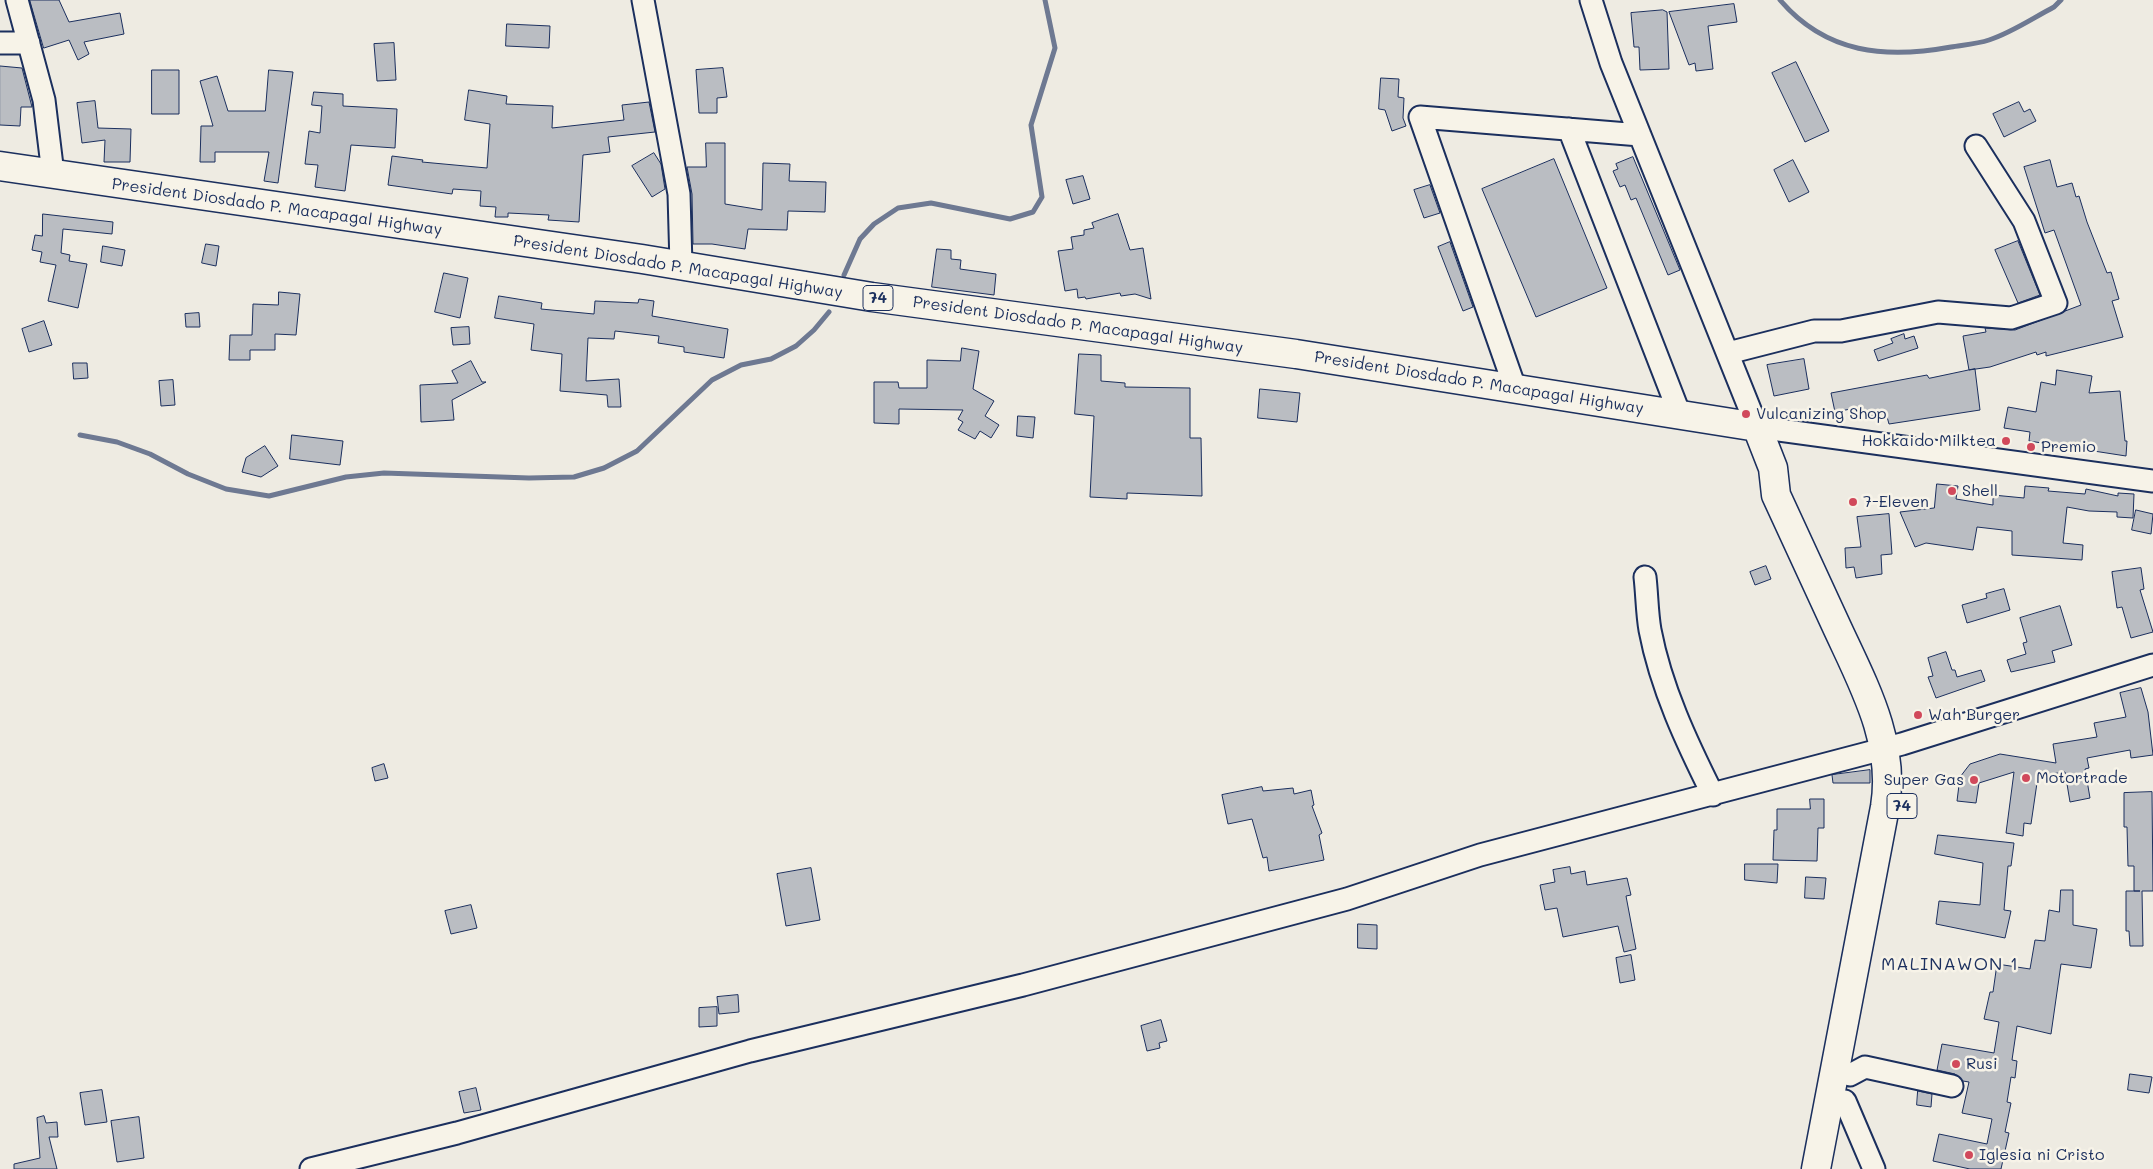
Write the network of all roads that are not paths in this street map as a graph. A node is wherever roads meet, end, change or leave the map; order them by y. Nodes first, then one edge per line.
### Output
1 (17, 0) edge
2 (643, 0) edge
3 (1591, 0) edge
4 (0, 43) edge
5 (29, 43) junction
6 (1569, 129) junction
7 (1640, 135) junction
8 (1976, 146) dead end
9 (0, 166) edge
10 (53, 174) junction
11 (681, 265) junction
12 (1728, 353) junction
13 (1515, 388) junction
14 (1680, 415) junction
15 (1757, 428) junction
16 (2153, 482) edge
17 (1645, 577) dead end
18 (2153, 665) edge
19 (1894, 746) junction
20 (1713, 795) junction
21 (1850, 1034) junction
22 (1952, 1086) dead end
23 (1848, 1088) junction
24 (311, 1169) edge
25 (1816, 1169) edge
26 (1832, 1169) edge
27 (1874, 1169) edge

1 - 5 street
2 - 11 street
3 - 7 street
4 - 5 street
5 - 10 street
6 - 7 street
6 - 13 street
6 - 14 street
7 - 12 street
8 - 12 street
9 - 10 highway, President Diosdado P. Macapagal Highway / 74
10 - 11 highway, President Diosdado P. Macapagal Highway / 74
11 - 13 highway, President Diosdado P. Macapagal Highway / 74
12 - 15 street
13 - 14 highway, President Diosdado P. Macapagal Highway / 74
14 - 15 highway, President Diosdado P. Macapagal Highway / 74
15 - 16 street
15 - 19 highway, 74
17 - 20 street
18 - 19 street
19 - 20 street
19 - 21 highway, 74
20 - 24 street
21 - 23 highway, 74
21 - 25 highway, 74
22 - 23 street
23 - 26 highway, 74
23 - 27 street

